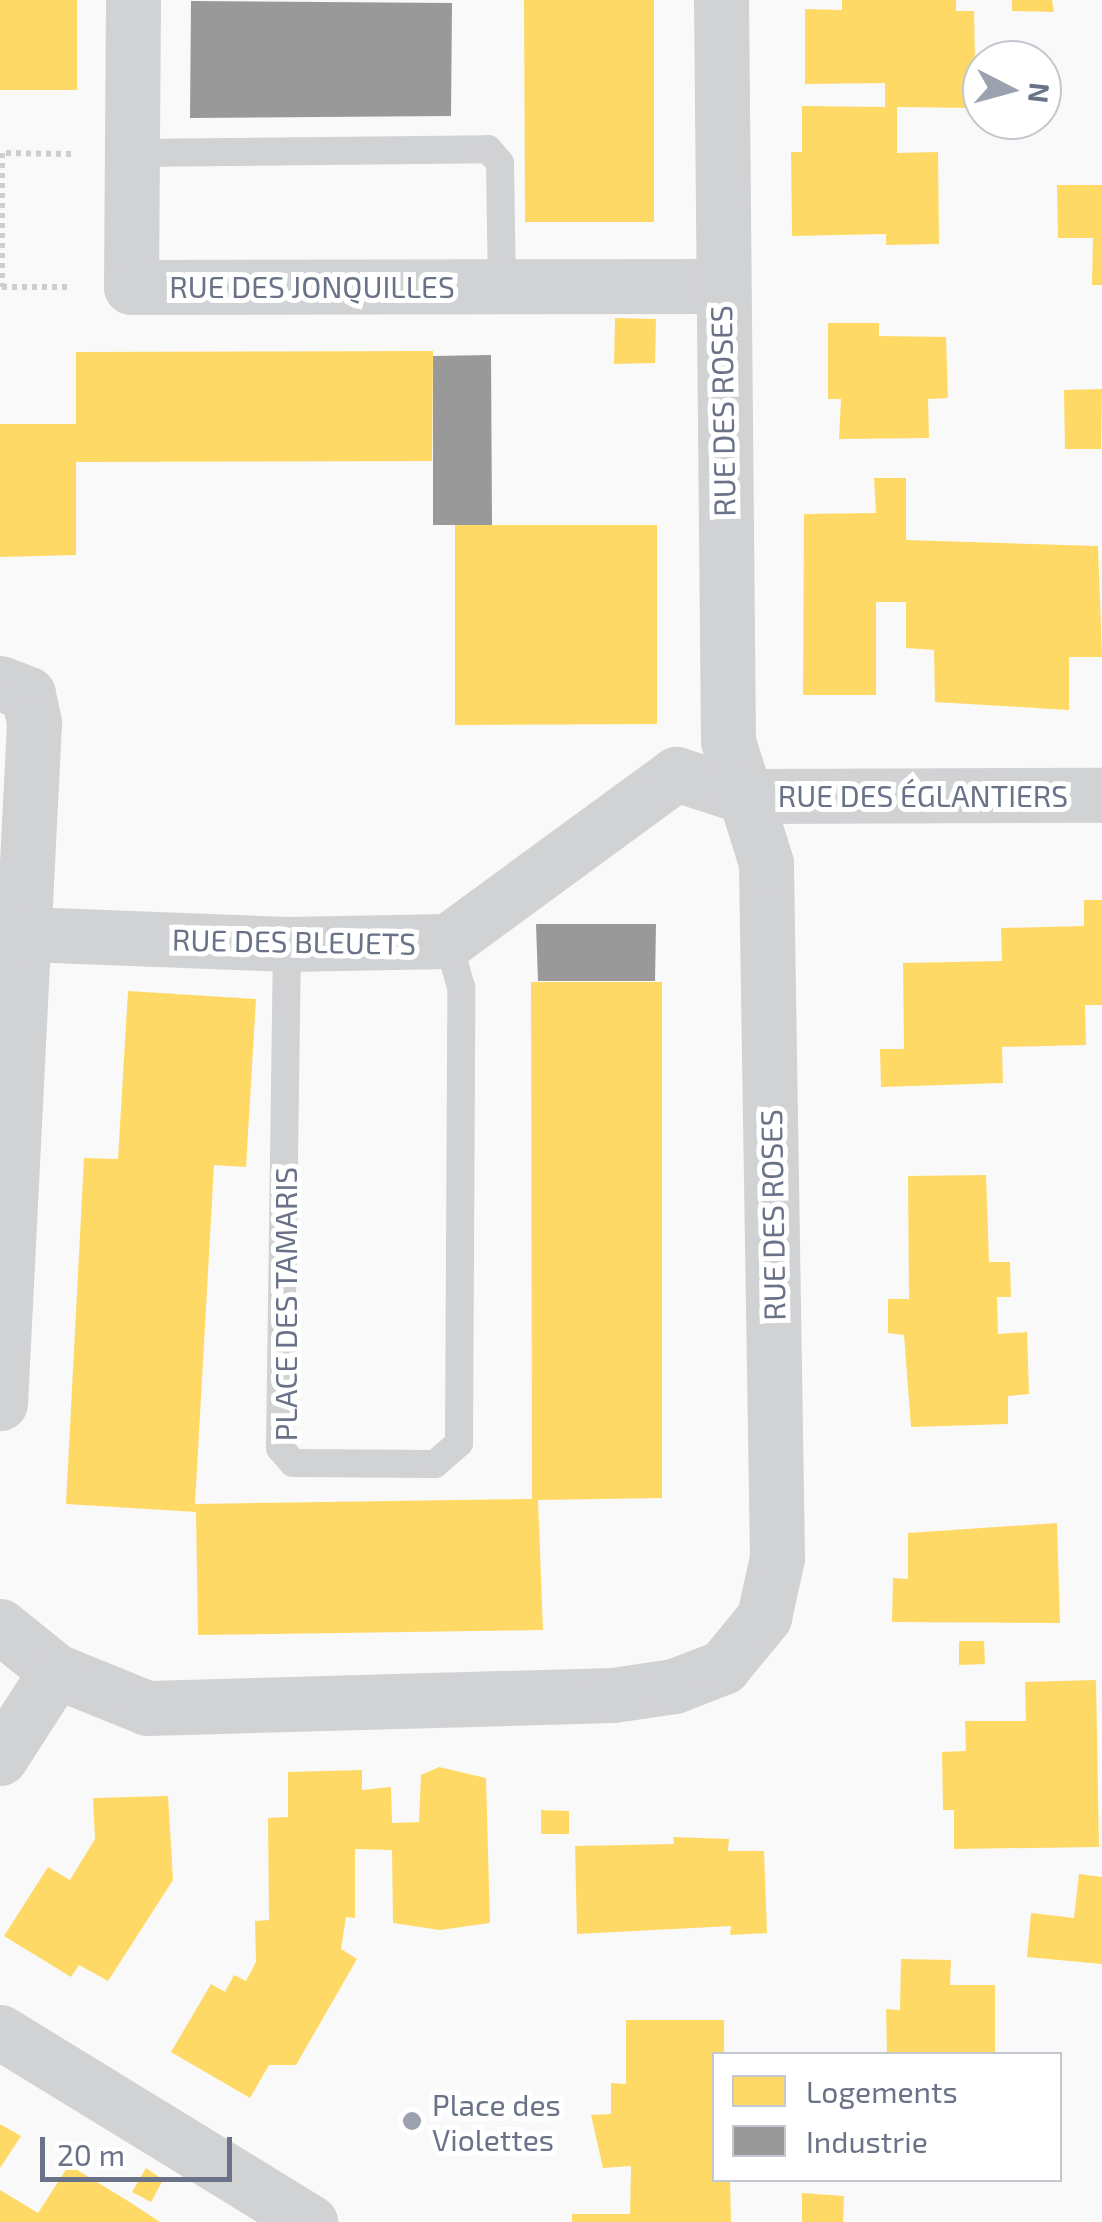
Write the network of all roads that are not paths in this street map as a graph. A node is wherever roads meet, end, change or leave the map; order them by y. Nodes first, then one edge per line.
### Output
1 (133, 0) edge
2 (721, 0) edge
3 (132, 153) junction
4 (502, 285) junction
5 (720, 286) junction
6 (0, 684) edge
7 (1102, 795) edge
8 (744, 796) junction
9 (26, 934) junction
10 (448, 941) junction
11 (287, 944) junction
12 (0, 1403) edge
13 (0, 1626) edge
14 (56, 1672) junction
15 (0, 1758) edge
16 (0, 2032) edge
17 (310, 2222) edge

1 - 3 street, RUE DES JONQUILLES
2 - 5 street, RUE DES ROSES
3 - 4 lane
3 - 4 street, RUE DES JONQUILLES
4 - 5 street, RUE DES JONQUILLES
5 - 8 street, RUE DES ROSES
6 - 9 street
7 - 8 street, RUE DES ÉGLANTIERS
8 - 10 street, RUE DES BLEUETS
8 - 14 street, RUE DES ROSES
9 - 11 street, RUE DES BLEUETS
9 - 12 street
10 - 11 street, RUE DES BLEUETS
10 - 11 lane, PLACE DES TAMARIS
13 - 14 street, RUE DES ROSES
14 - 15 street
16 - 17 street

